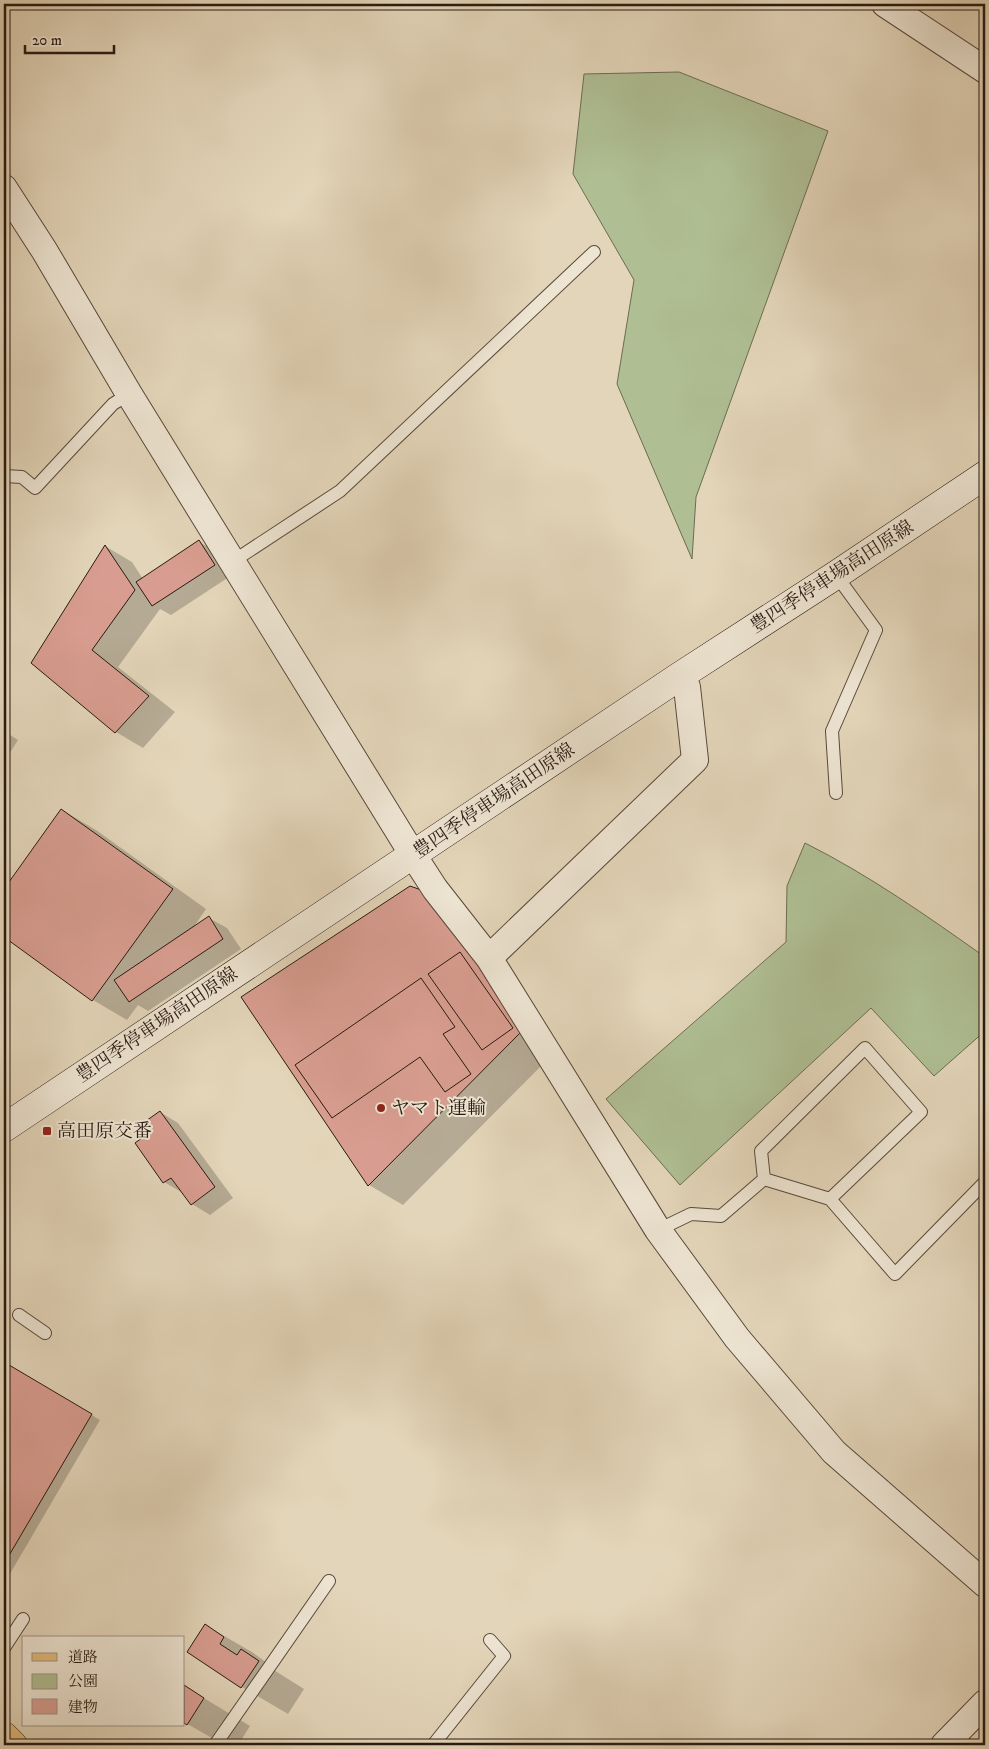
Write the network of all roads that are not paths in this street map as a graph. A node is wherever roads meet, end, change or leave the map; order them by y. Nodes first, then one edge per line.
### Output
1 (885, 4) edge
2 (985, 70) edge
3 (4, 188) edge
4 (594, 252) dead end
5 (129, 394) junction
6 (4, 476) edge
7 (985, 476) edge
8 (232, 562) junction
9 (836, 575) junction
10 (680, 676) junction
11 (836, 793) dead end
12 (413, 855) junction
13 (489, 958) junction
14 (4, 1128) edge
15 (764, 1179) junction
16 (985, 1182) edge
17 (830, 1199) junction
18 (658, 1230) junction
19 (19, 1315) dead end
20 (45, 1333) dead end
21 (329, 1582) dead end
22 (985, 1584) edge
23 (23, 1619) dead end
24 (490, 1640) dead end
25 (4, 1648) edge
26 (985, 1702) edge
27 (4, 1736) edge
28 (13, 1745) edge
29 (215, 1745) edge
30 (433, 1745) edge
31 (944, 1745) edge

1 - 2 street
3 - 5 street
4 - 8 lane
5 - 6 lane
5 - 8 street
7 - 9 main road, 豊四季停車場高田原線
8 - 12 street
9 - 10 main road, 豊四季停車場高田原線
9 - 11 lane
10 - 12 main road, 豊四季停車場高田原線
10 - 13 street
12 - 13 street
12 - 14 main road, 豊四季停車場高田原線
13 - 18 street
15 - 17 lane
15 - 17 lane
15 - 18 lane
16 - 17 lane
18 - 22 street
19 - 20 lane
21 - 29 lane
23 - 25 lane
24 - 30 lane
26 - 31 street
27 - 28 main road

